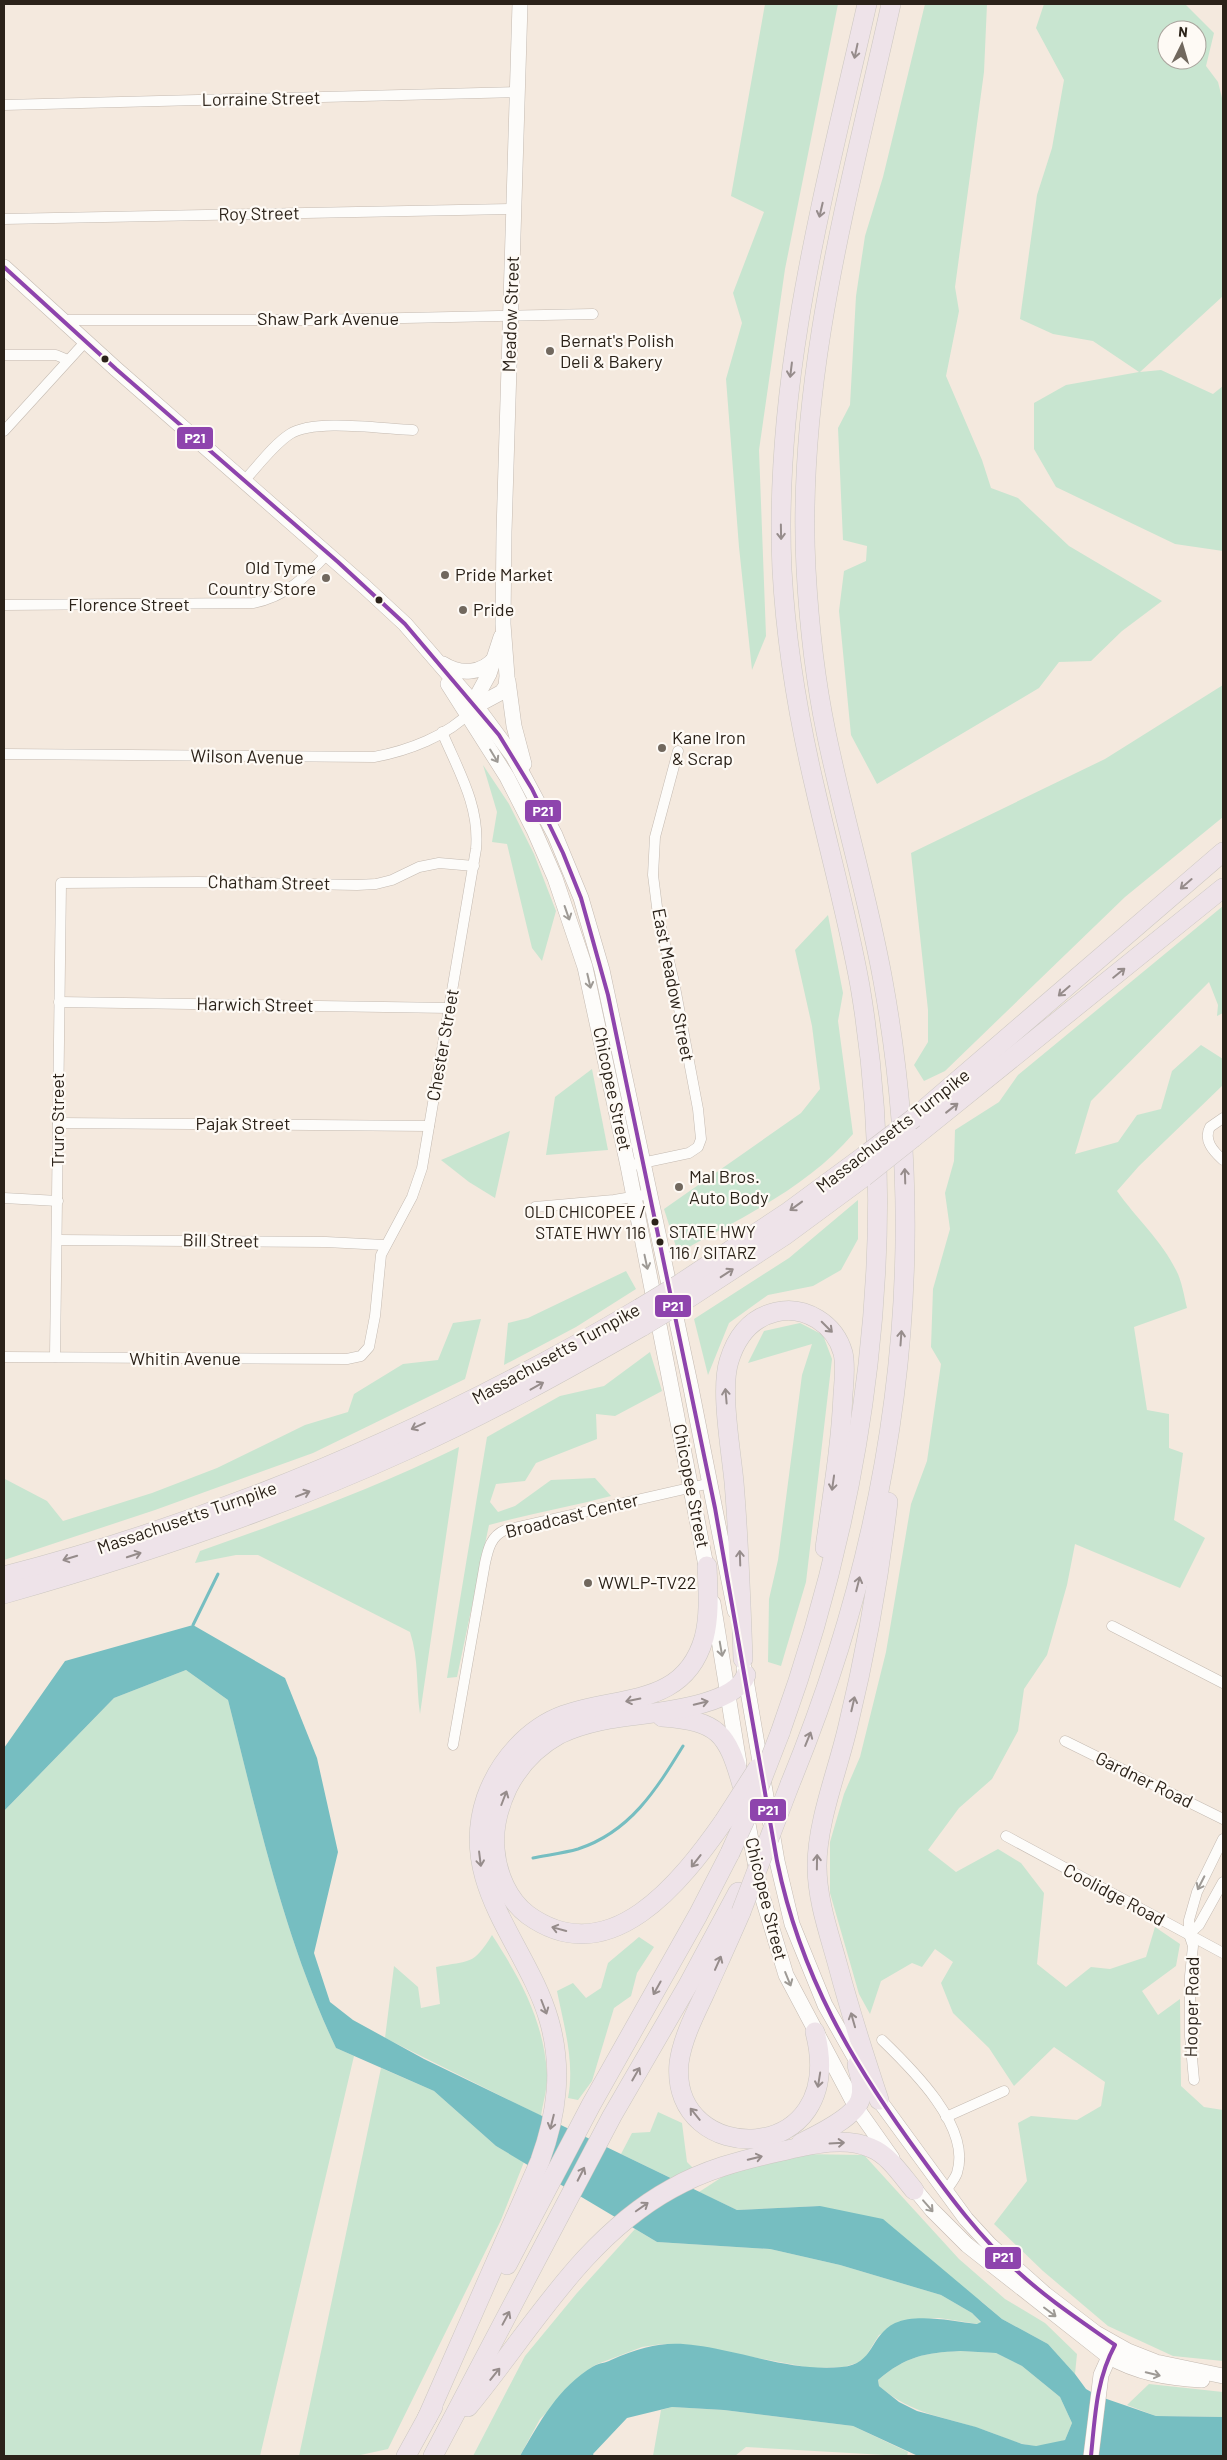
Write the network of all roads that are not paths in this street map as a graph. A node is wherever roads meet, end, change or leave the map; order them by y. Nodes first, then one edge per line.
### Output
1 (520, 4) edge
2 (866, 4) edge
3 (891, 4) edge
4 (517, 92) junction
5 (4, 105) edge
6 (514, 209) junction
7 (4, 219) edge
8 (4, 267) edge
9 (593, 314) dead end
10 (511, 317) junction
11 (63, 320) junction
12 (86, 341) junction
13 (4, 355) edge
14 (68, 360) junction
15 (413, 430) dead end
16 (4, 431) edge
17 (244, 481) junction
18 (328, 553) junction
19 (4, 605) edge
20 (503, 624) junction
21 (427, 650) junction
22 (495, 658) junction
23 (507, 676) junction
24 (471, 710) junction
25 (442, 732) junction
26 (678, 751) dead end
27 (4, 754) edge
28 (532, 789) junction
29 (1223, 852) edge
30 (474, 866) junction
31 (61, 883) joint
32 (1223, 888) edge
33 (59, 1002) junction
34 (450, 1008) junction
35 (1223, 1118) edge
36 (58, 1123) junction
37 (429, 1126) junction
38 (1223, 1160) edge
39 (643, 1163) junction
40 (628, 1166) junction
41 (650, 1194) junction
42 (632, 1197) junction
43 (4, 1198) edge
44 (58, 1200) junction
45 (535, 1207) dead end
46 (58, 1240) junction
47 (384, 1245) junction
48 (684, 1291) junction
49 (642, 1317) junction
50 (364, 1353) joint
51 (4, 1356) edge
52 (55, 1357) junction
53 (898, 1373) junction
54 (710, 1483) junction
55 (692, 1487) junction
56 (707, 1566) junction
57 (4, 1576) edge
58 (4, 1594) edge
59 (1112, 1626) dead end
60 (811, 1641) junction
61 (744, 1667) junction
62 (1223, 1683) edge
63 (728, 1694) junction
64 (639, 1717) junction
65 (780, 1733) junction
66 (1064, 1741) dead end
67 (454, 1745) dead end
68 (790, 1784) junction
69 (742, 1785) junction
70 (1223, 1819) edge
71 (1006, 1836) dead end
72 (1223, 1839) edge
73 (1223, 1882) edge
74 (1189, 1934) junction
75 (1223, 1953) edge
76 (815, 2032) junction
77 (882, 2040) dead end
78 (857, 2065) junction
79 (1194, 2080) dead end
80 (1004, 2091) dead end
81 (879, 2100) junction
82 (856, 2107) junction
83 (946, 2117) junction
84 (788, 2150) junction
85 (914, 2190) junction
86 (945, 2192) junction
87 (532, 2201) junction
88 (1112, 2350) junction
89 (1223, 2376) edge
90 (1223, 2381) edge
91 (442, 2438) junction
92 (406, 2456) edge
93 (433, 2456) edge
94 (1091, 2456) edge

1 - 4 main road, Meadow Street
2 -> 60 highway
53 -> 3 highway
4 - 5 street, Lorraine Street
4 - 6 main road, Meadow Street
6 - 7 street, Roy Street
6 - 10 main road, Meadow Street
8 - 11 main road, Chicopee Street
9 - 10 street, Shaw Park Avenue
10 - 11 street, Shaw Park Avenue
10 - 20 main road, Meadow Street
11 - 12 main road, Chicopee Street
12 - 14 street
12 - 17 main road, Chicopee Street
13 - 14 street
14 - 16 street
15 - 17 street
17 - 18 main road, Chicopee Street
18 - 19 street, Florence Street
18 - 21 main road, Chicopee Street
20 - 22 main road, Meadow Street
20 - 23 main road, Meadow Street
21 - 22 main road
21 - 24 main road, Chicopee Street
22 - 24 main road, Meadow Street
23 - 24 main road
23 - 28 main road, Meadow Street
24 - 25 street, Wilson Avenue
24 - 28 main road, Chicopee Street
24 -> 40 main road, Chicopee Street
25 - 27 street, Wilson Avenue
25 - 30 street, Chester Street
26 - 39 street, East Meadow Street
28 - 39 main road, Chicopee Street
29 -> 48 highway, Massachusetts Turnpike, bridge
30 - 31 street, Chatham Street
30 - 34 street, Chester Street
31 - 33 street, Truro Street
48 -> 32 highway, Massachusetts Turnpike, bridge
33 - 34 street, Harwich Street
33 - 36 street, Truro Street
34 - 37 street, Chester Street
35 - 38 street
36 - 37 street, Pajak Street
36 - 44 street, Truro Street
37 - 47 street, Chester Street
39 - 40 street, East Meadow Street
39 - 41 main road, Chicopee Street
40 - 42 main road, Chicopee Street
41 - 42 street
41 - 54 main road, Chicopee Street
42 - 45 street
42 -> 55 main road, Chicopee Street
43 - 44 street
44 - 46 street, Truro Street
46 - 47 street, Bill Street
46 - 52 street, Truro Street
47 - 50 street, Chester Street
48 - 49 highway, Massachusetts Turnpike, bridge
49 -> 57 highway, Massachusetts Turnpike
58 -> 49 highway, Massachusetts Turnpike
50 - 52 street, Whitin Avenue
51 - 52 street, Whitin Avenue
68 -> 53 highway
81 -> 53 highway
54 - 55 street, Broadcast Center
54 - 61 main road, Chicopee Street
55 - 56 main road, Chicopee Street
55 - 67 street, Broadcast Center
56 -> 63 main road, Chicopee Street
56 -> 87 highway
59 - 62 street
61 -> 60 highway
60 - 65 highway
61 - 63 highway
61 - 78 main road, Chicopee Street
64 -> 63 highway
63 - 69 main road, Chicopee Street
65 -> 64 highway, bridge
64 - 69 highway
65 -> 87 highway, bridge
66 - 70 street, Gardner Road
76 -> 68 highway, bridge
91 -> 68 highway, bridge
69 -> 76 main road, Chicopee Street
71 - 74 street, Coolidge Road
72 -> 74 street, Hooper Road
73 - 74 street
74 - 75 street, Coolidge Road
74 - 79 street, Hooper Road
76 - 82 main road, Chicopee Street
77 - 83 street
78 - 81 main road, Chicopee Street
78 - 82 highway
80 - 83 street
81 - 86 main road, Chicopee Street
82 - 84 highway
82 - 85 main road, Chicopee Street
83 - 86 street
84 -> 85 highway
91 -> 84 highway
85 -> 88 main road, Chicopee Street
86 - 88 main road, Chicopee Street
87 - 92 highway
88 - 89 main road
88 -> 90 main road
88 - 94 main road
91 - 93 highway

